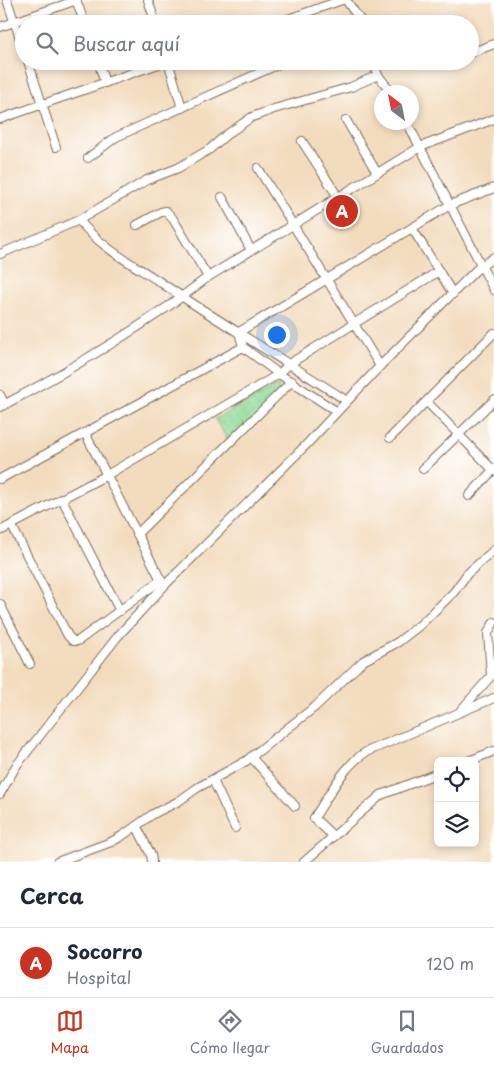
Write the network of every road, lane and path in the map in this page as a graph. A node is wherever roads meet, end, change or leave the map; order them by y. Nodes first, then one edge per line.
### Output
1 (7, 0) edge
2 (76, 0) edge
3 (148, 0) edge
4 (344, 0) edge
5 (34, 15) edge
6 (82, 15) edge
7 (153, 15) edge
8 (300, 15) edge
9 (356, 15) edge
10 (15, 22) joint
11 (0, 27) edge
12 (494, 44) edge
13 (479, 50) edge
14 (31, 70) edge
15 (101, 70) edge
16 (142, 70) edge
17 (170, 70) edge
18 (266, 70) edge
19 (376, 70) edge
20 (378, 75) junction
21 (105, 83) junction
22 (386, 85) edge
23 (42, 105) junction
24 (182, 108) junction
25 (0, 119) edge
26 (346, 120) dead end
27 (493, 120) edge
28 (494, 128) edge
29 (412, 130) edge
30 (302, 141) dead end
31 (56, 147) dead end
32 (420, 147) junction
33 (88, 158) dead end
34 (258, 168) dead end
35 (377, 173) junction
36 (494, 188) edge
37 (222, 197) dead end
38 (338, 197) junction
39 (450, 205) junction
40 (78, 220) junction
41 (293, 224) junction
42 (137, 225) dead end
43 (412, 228) junction
44 (252, 250) junction
45 (0, 254) edge
46 (494, 257) edge
47 (481, 267) junction
48 (439, 271) junction
49 (208, 277) junction
50 (326, 279) junction
51 (494, 290) edge
52 (453, 294) junction
53 (182, 297) junction
54 (353, 324) junction
55 (239, 332) junction
56 (494, 333) edge
57 (243, 347) junction
58 (290, 364) junction
59 (380, 366) junction
60 (279, 374) junction
61 (292, 382) junction
62 (0, 395) edge
63 (494, 400) edge
64 (347, 401) junction
65 (427, 402) junction
66 (2, 406) edge
67 (336, 411) junction
68 (84, 433) junction
69 (458, 436) junction
70 (390, 438) dead end
71 (423, 469) dead end
72 (494, 470) edge
73 (107, 475) junction
74 (0, 479) edge
75 (469, 496) dead end
76 (62, 499) junction
77 (12, 526) junction
78 (0, 531) edge
79 (137, 534) junction
80 (494, 550) edge
81 (163, 583) junction
82 (0, 604) edge
83 (120, 611) junction
84 (494, 622) edge
85 (30, 664) dead end
86 (494, 698) edge
87 (460, 711) junction
88 (494, 750) edge
89 (251, 757) junction
90 (478, 757) edge
91 (434, 775) edge
92 (213, 780) junction
93 (0, 794) edge
94 (295, 806) dead end
95 (137, 827) junction
96 (235, 828) dead end
97 (334, 836) junction
98 (57, 862) edge
99 (152, 862) edge
100 (304, 862) edge

1 - 10 street
2 - 5 street
2 - 6 street
3 - 7 street
4 - 8 street
4 - 9 street
10 - 11 street
12 - 13 street
14 - 23 street
15 - 21 street
16 - 21 street
17 - 24 street
18 - 24 street
19 - 20 street
20 - 22 street
20 - 40 street
21 - 23 street
23 - 25 street
23 - 31 street
24 - 33 street
26 - 35 street
27 - 28 street
27 - 32 street
29 - 32 street
30 - 38 street
32 - 35 street
32 - 39 street
34 - 41 street
35 - 38 street
36 - 39 street
37 - 44 street
38 - 41 street
39 - 43 street
39 - 47 street
40 - 45 street
40 - 53 street
41 - 44 street
41 - 50 street
42 - 49 street
43 - 48 street
43 - 50 street
44 - 49 street
46 - 47 street
47 - 51 street
47 - 52 street
48 - 52 street
48 - 54 street
49 - 53 street
50 - 54 street
50 - 55 street
52 - 59 street
53 - 55 street
53 - 66 street
54 - 58 street
54 - 59 street
55 - 57 street
55 - 58 street
56 - 65 street
57 - 60 street
57 - 68 street
58 - 60 street
58 - 64 street
59 - 64 street
60 - 61 street
60 - 73 street
61 - 67 street
61 - 79 street
62 - 66 street
63 - 69 street
64 - 67 street
65 - 69 street
65 - 70 street
67 - 81 street
68 - 73 street
68 - 74 street
69 - 71 street
69 - 72 street
72 - 75 street
73 - 76 street
73 - 79 street
76 - 77 street
76 - 83 street
77 - 78 street
77 - 83 street
79 - 81 street
80 - 89 street
81 - 83 street
81 - 93 street
82 - 85 street
84 - 87 street
86 - 87 street
87 - 97 street
88 - 90 street
89 - 92 street
89 - 94 street
91 - 97 street
92 - 95 street
92 - 96 street
95 - 98 street
95 - 99 street
97 - 100 street

